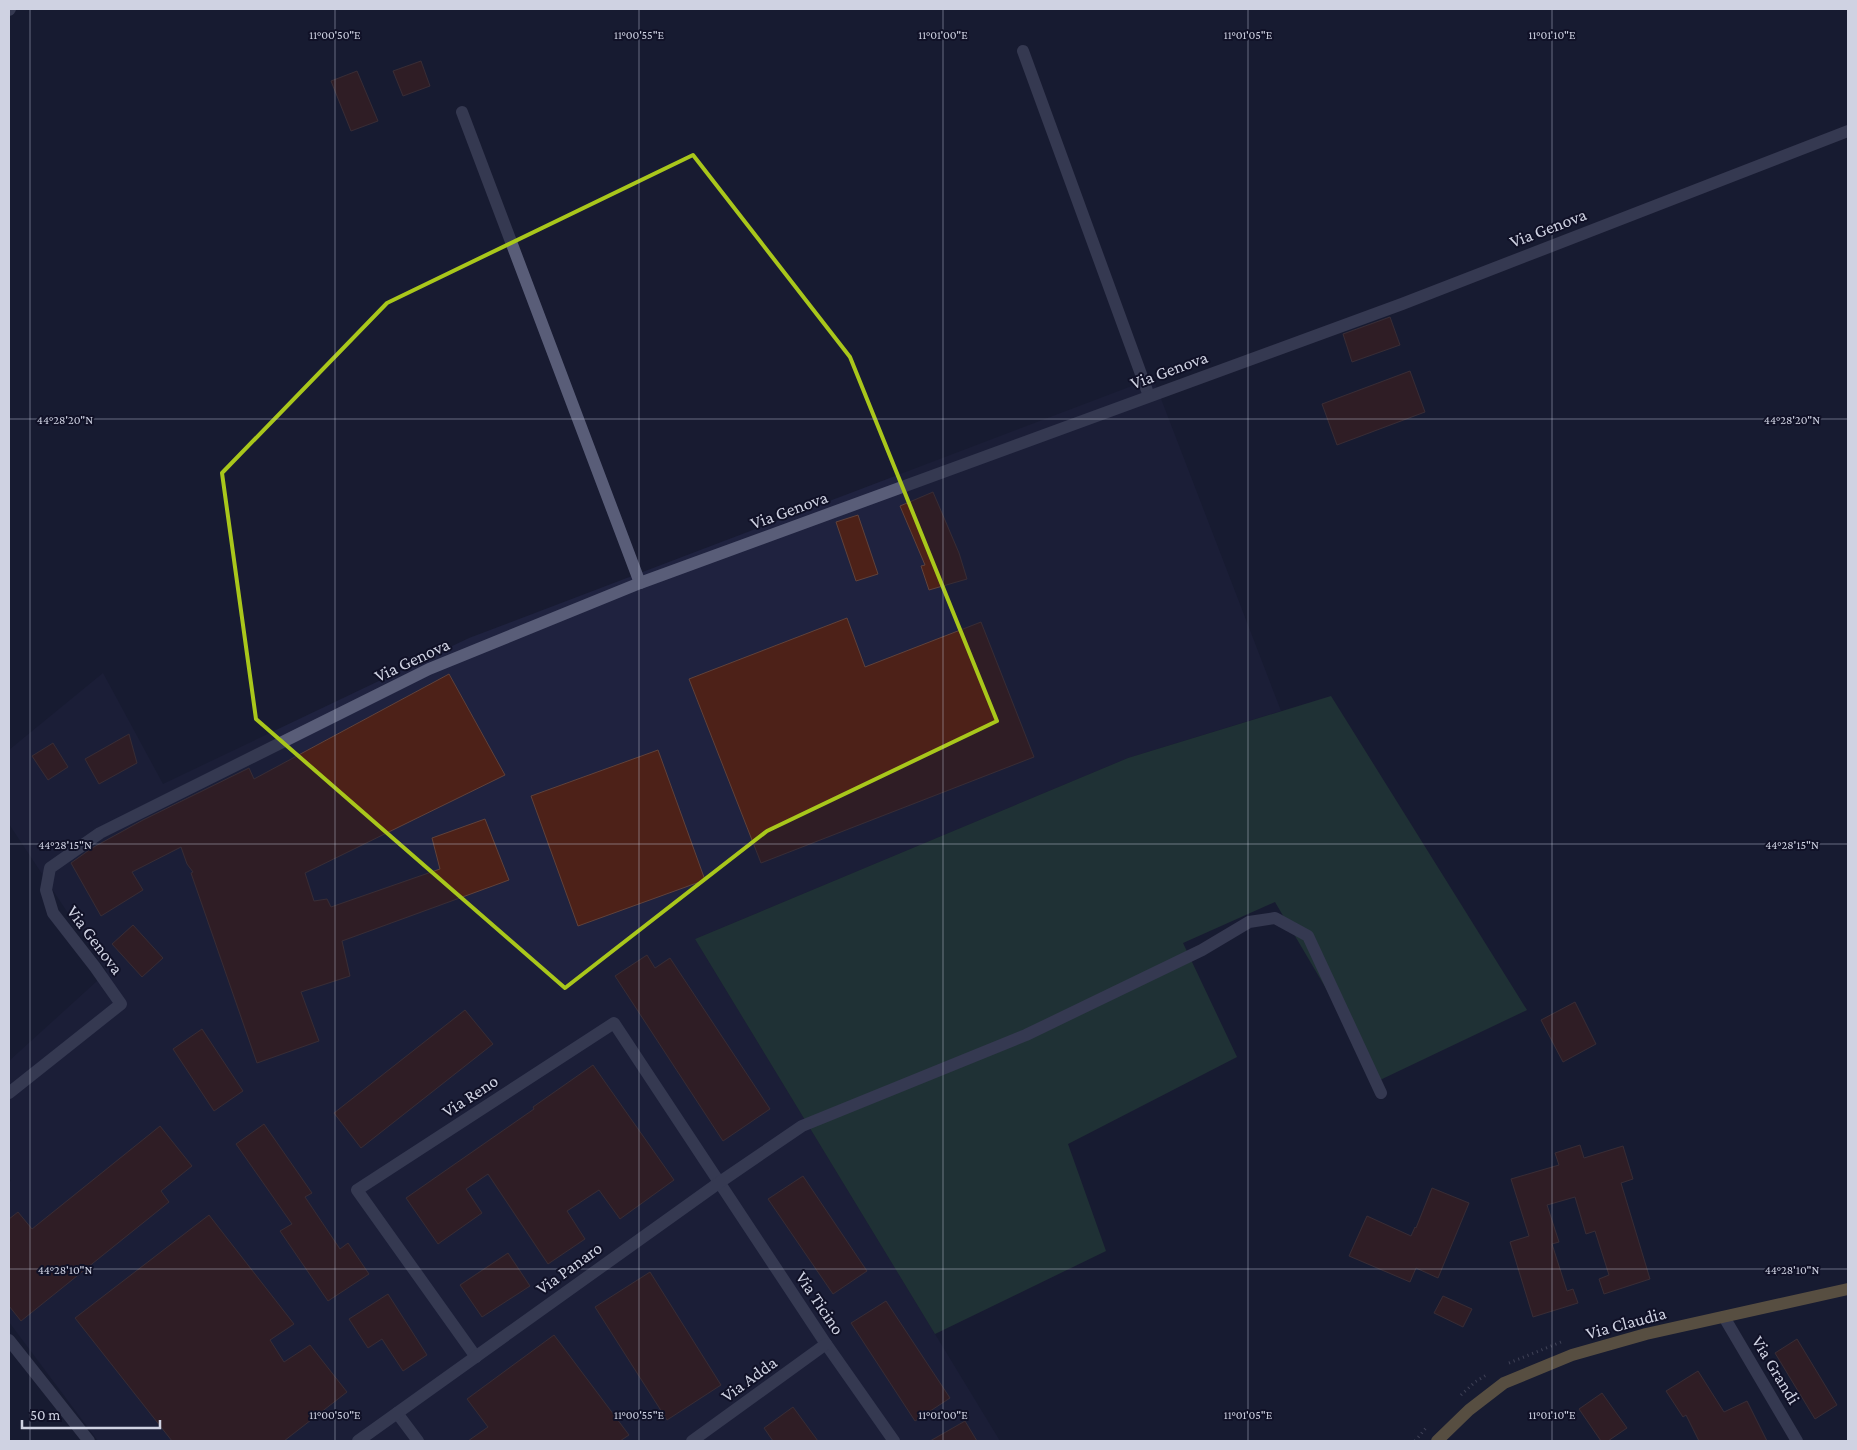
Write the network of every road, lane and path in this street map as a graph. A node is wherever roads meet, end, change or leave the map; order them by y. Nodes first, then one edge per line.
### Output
1 (1024, 51) dead end
2 (462, 112) dead end
3 (1848, 131) edge
4 (1150, 396) junction
5 (640, 583) junction
6 (9, 1093) edge
7 (1381, 1093) dead end
8 (720, 1182) junction
9 (1848, 1289) edge
10 (1724, 1317) junction
11 (9, 1340) edge
12 (826, 1344) junction
13 (476, 1357) junction
14 (397, 1413) junction
15 (89, 1441) edge
16 (358, 1441) edge
17 (418, 1441) edge
18 (692, 1441) edge
19 (894, 1441) edge
20 (1437, 1441) edge
21 (1798, 1441) edge

1 - 4 street
2 - 5 street
3 - 4 street, Via Genova
4 - 5 street, Via Genova
5 - 6 street, Via Genova
7 - 8 street, Via Panaro
8 - 12 street, Via Ticino
8 - 13 street, Via Panaro
8 - 13 street, Via Reno
9 - 10 main road, Via Claudia
10 - 20 main road, Via Claudia
10 - 21 street, Via Grandi
11 - 15 street
12 - 18 street, Via Adda
12 - 19 street, Via Ticino
13 - 14 street, Via Panaro
14 - 16 street, Via Panaro
14 - 17 street

